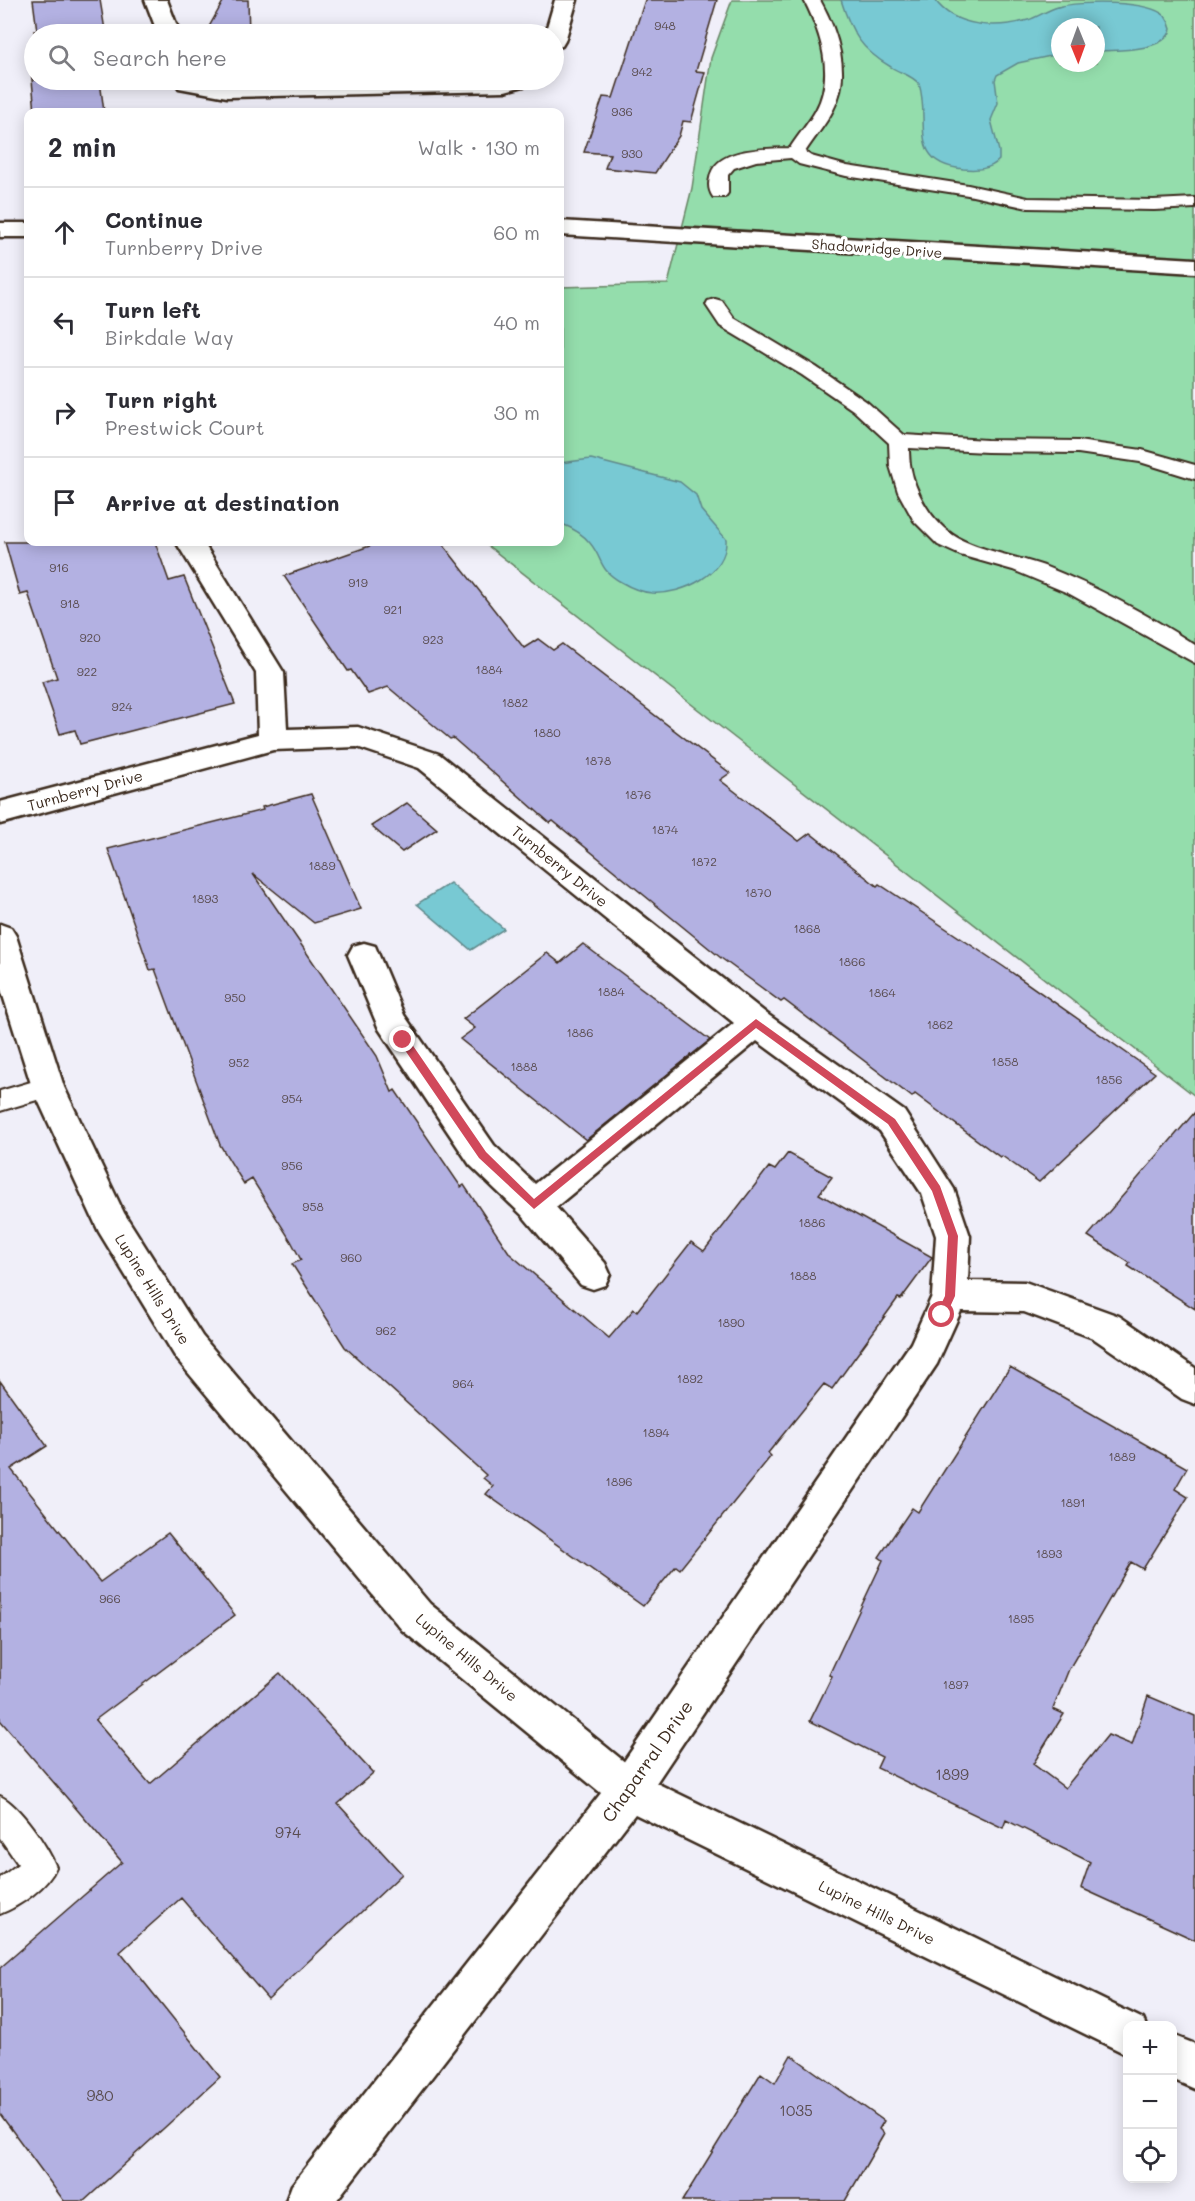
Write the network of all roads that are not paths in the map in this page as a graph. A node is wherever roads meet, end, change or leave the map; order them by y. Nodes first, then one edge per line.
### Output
1 (156, 0) edge
2 (566, 0) edge
3 (812, 0) edge
4 (165, 24) edge
5 (559, 24) edge
6 (795, 153) junction
7 (719, 193) dead end
8 (1195, 202) edge
9 (564, 228) edge
10 (0, 230) edge
11 (24, 230) edge
12 (1195, 266) edge
13 (715, 305) dead end
14 (899, 441) junction
15 (1195, 472) edge
16 (192, 546) edge
17 (1195, 655) edge
18 (273, 740) junction
19 (0, 813) edge
20 (0, 936) edge
21 (364, 955) dead end
22 (756, 1023) junction
23 (48, 1087) junction
24 (0, 1101) edge
25 (534, 1205) junction
26 (593, 1274) dead end
27 (950, 1296) junction
28 (1195, 1388) edge
29 (628, 1790) junction
30 (0, 1812) edge
31 (0, 1898) edge
32 (1123, 2032) edge
33 (1177, 2058) edge
34 (1195, 2067) edge
35 (308, 2201) edge

1 - 4 street
2 - 5 street
3 - 6 lane
6 - 7 lane
6 - 8 lane
9 - 12 street, Shadowridge Drive
10 - 11 street
13 - 14 lane
14 - 15 lane
14 - 17 lane
16 - 18 street
18 - 19 street, Turnberry Drive
18 - 22 street, Turnberry Drive
20 - 23 street, Lupine Hills Drive
21 - 25 street
22 - 25 street
22 - 27 street, Turnberry Drive
23 - 24 lane
23 - 29 street, Lupine Hills Drive
25 - 26 street
27 - 28 street
27 - 29 street, Chaparral Drive
29 - 32 street, Lupine Hills Drive
29 - 35 street, Chaparral Drive
30 - 31 lane
33 - 34 street

